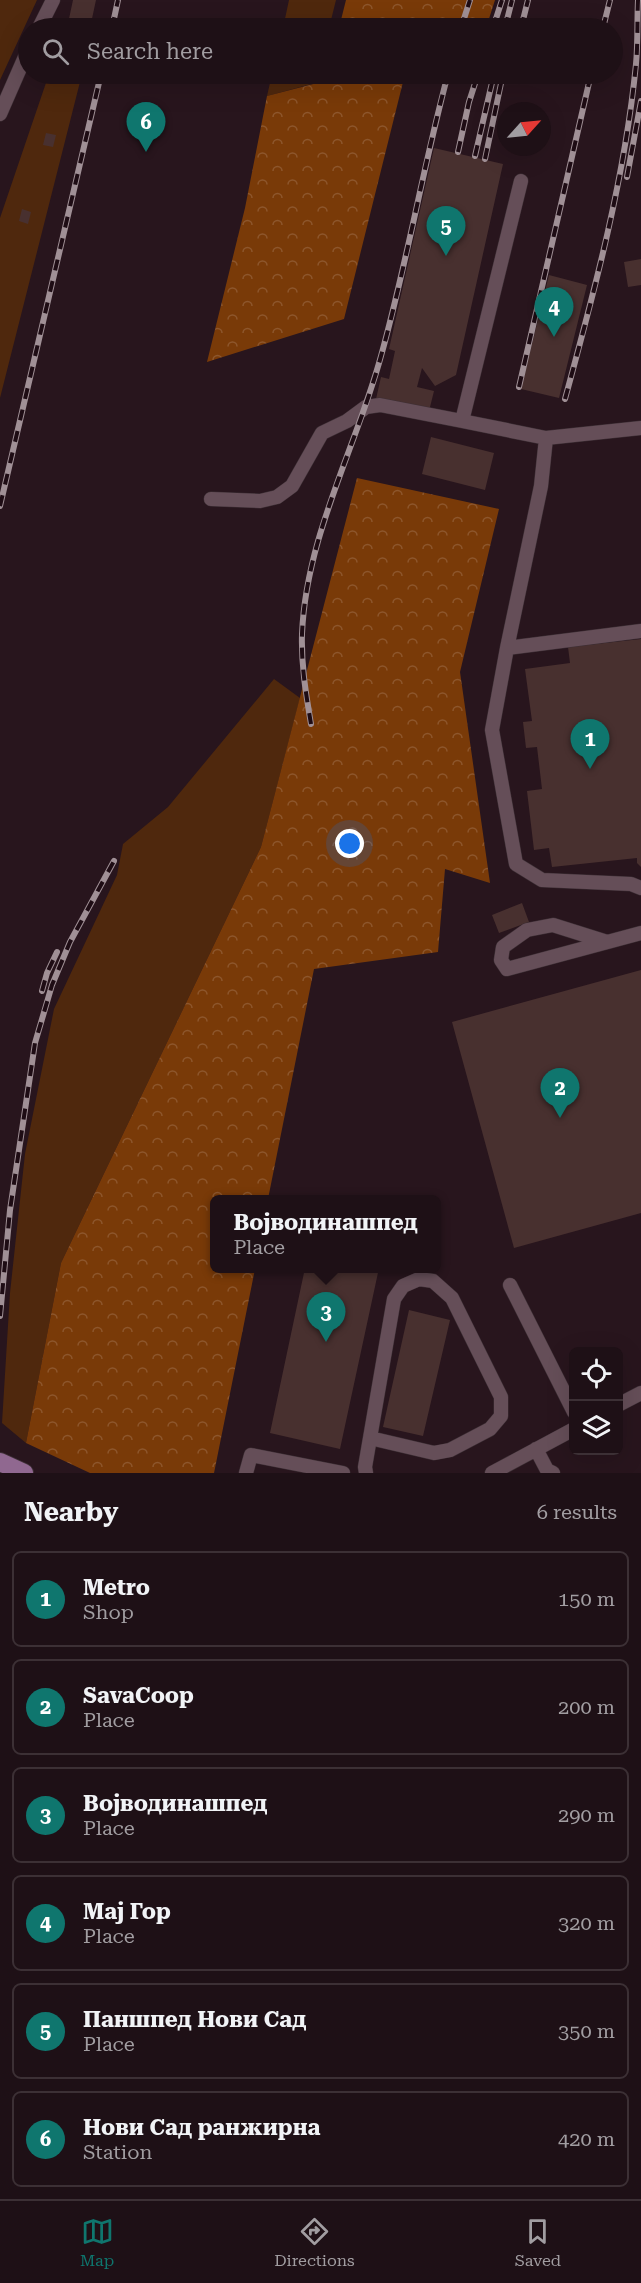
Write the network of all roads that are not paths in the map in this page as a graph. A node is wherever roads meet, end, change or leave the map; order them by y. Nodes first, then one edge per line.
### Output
1 (53, 0) edge
2 (44, 18) edge
3 (18, 73) edge
4 (0, 114) edge
5 (521, 181) dead end
6 (462, 421) junction
7 (641, 428) edge
8 (546, 438) junction
9 (211, 499) dead end
10 (641, 631) edge
11 (507, 648) junction
12 (641, 888) edge
13 (641, 933) edge
14 (607, 942) junction
15 (510, 1285) dead end
16 (641, 1393) edge
17 (623, 1402) edge
18 (569, 1404) edge
19 (569, 1431) edge
20 (370, 1438) junction
21 (536, 1449) junction
22 (0, 1462) edge
23 (308, 1470) edge
24 (24, 1473) edge
25 (246, 1473) edge
26 (343, 1473) edge
27 (366, 1473) edge
28 (492, 1473) edge
29 (553, 1473) edge

1 - 2 street
3 - 4 street
5 - 6 street
6 - 8 street
6 - 9 street
7 - 8 street
8 - 11 street
10 - 11 street
11 - 12 street
13 - 14 street
14 - 14 street
15 - 18 street
16 - 17 street
19 - 21 street
20 - 20 street
20 - 27 street
21 - 28 street
21 - 29 street
22 - 24 main road
23 - 25 street
23 - 26 street

